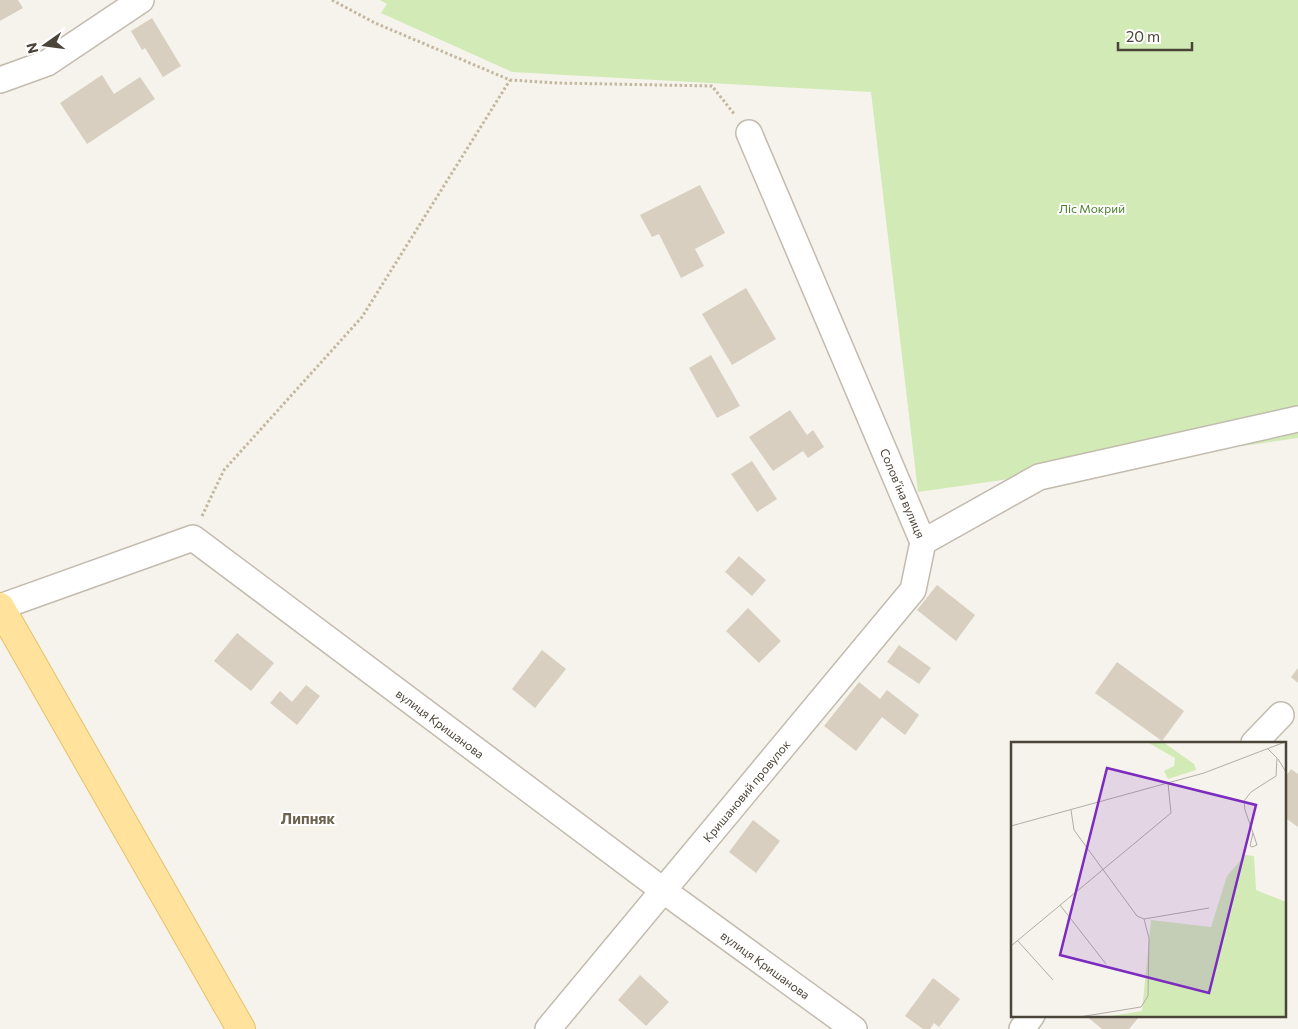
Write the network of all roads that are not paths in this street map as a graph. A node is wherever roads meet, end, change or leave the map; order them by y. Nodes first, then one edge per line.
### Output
1 (141, 0) edge
2 (0, 80) edge
3 (749, 133) road end
4 (1298, 419) edge
5 (923, 542) junction
6 (0, 607) edge
7 (1282, 715) dead end
8 (1255, 742) edge
9 (664, 891) junction
10 (1031, 1016) edge
11 (241, 1029) edge
12 (548, 1029) edge
13 (854, 1029) edge
14 (1022, 1029) edge

1 - 2 street
3 - 5 street, Соловʼїна вулиця
4 - 5 street, Соловʼїна вулиця
5 - 9 street, Кришановий провулок
6 - 9 street, вулиця Кришанова
6 - 11 main road
7 - 8 street
9 - 12 street, Кришановий провулок
9 - 13 street, вулиця Кришанова
10 - 14 street

